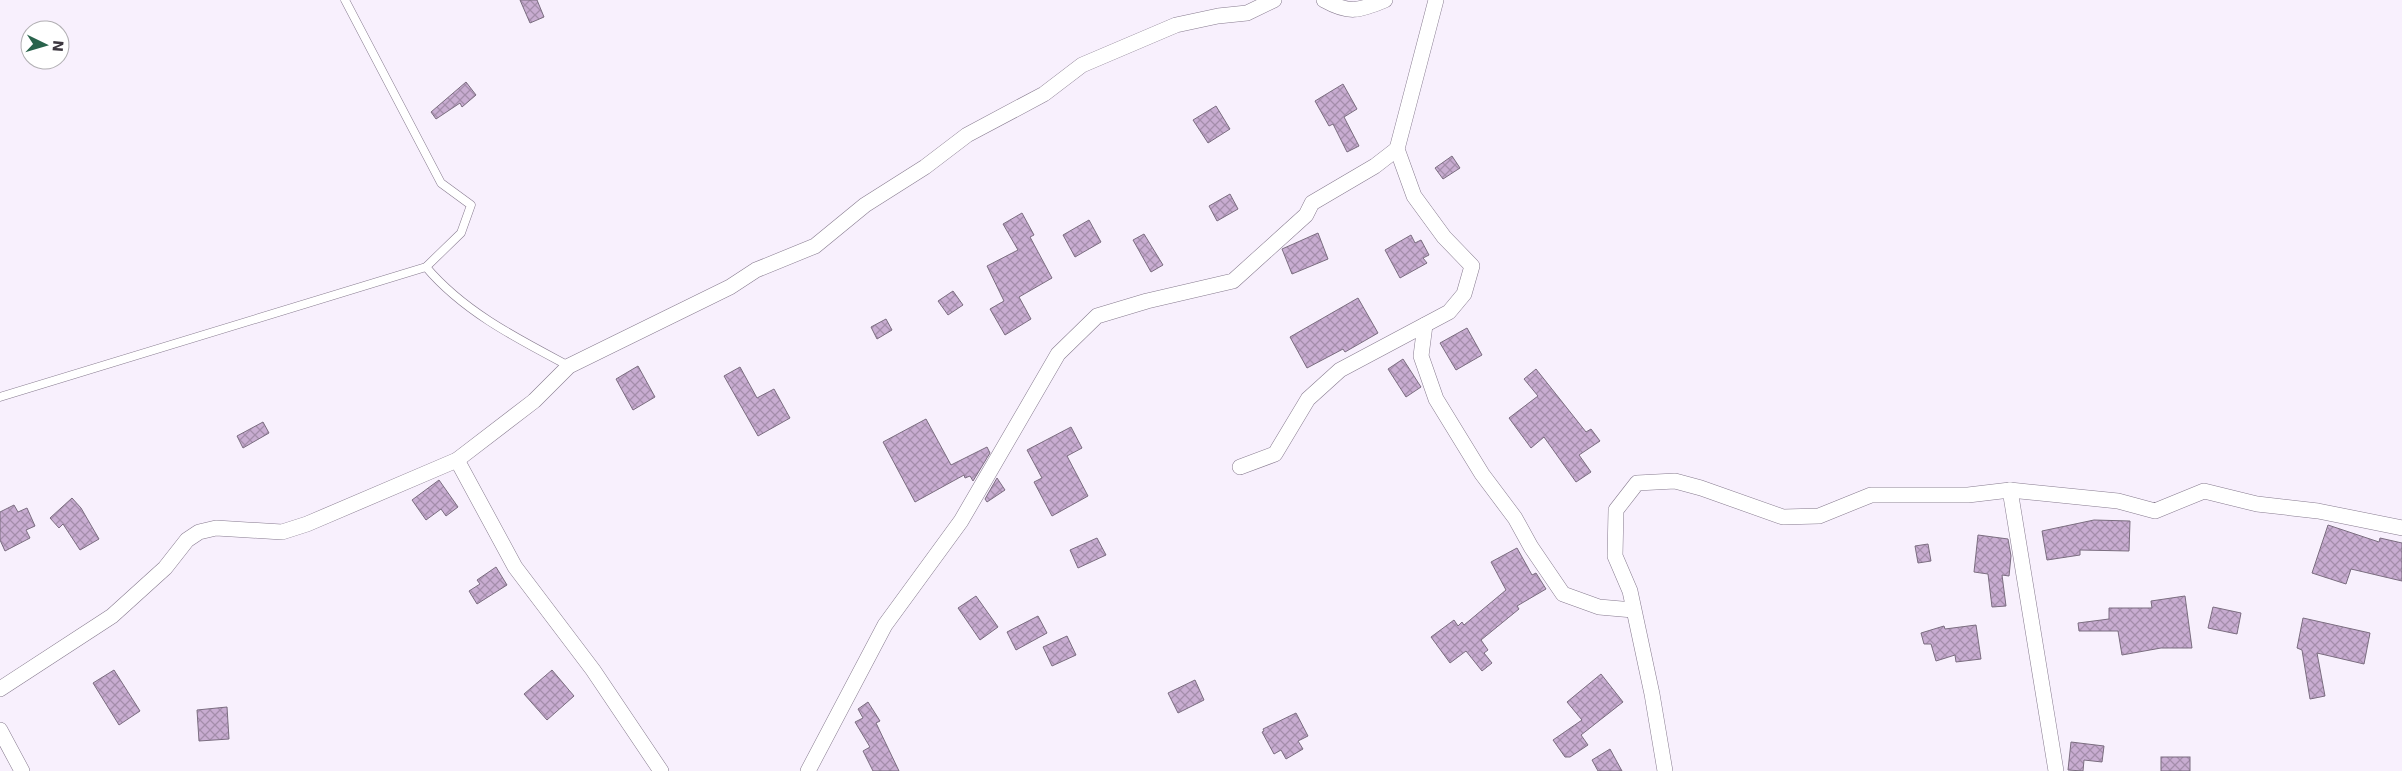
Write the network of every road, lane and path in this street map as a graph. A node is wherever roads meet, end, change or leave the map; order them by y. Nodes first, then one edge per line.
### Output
1 (345, 0) edge
2 (1274, 0) edge
3 (1324, 0) edge
4 (1385, 0) edge
5 (1436, 0) edge
6 (1397, 149) junction
7 (426, 267) junction
8 (1425, 325) junction
9 (569, 366) junction
10 (0, 397) edge
11 (457, 460) junction
12 (1240, 467) dead end
13 (2010, 490) junction
14 (2402, 528) edge
15 (1633, 610) junction
16 (0, 689) edge
17 (0, 730) edge
18 (22, 771) edge
19 (661, 771) edge
20 (808, 771) edge
21 (1665, 771) edge
22 (2056, 771) edge

1 - 7 lane
2 - 9 street
3 - 4 street
5 - 6 street
6 - 8 street
6 - 20 street
7 - 9 lane
7 - 10 lane
8 - 12 street
8 - 15 street
9 - 11 street
11 - 16 street
11 - 19 street
13 - 14 street
13 - 15 street
13 - 22 street
15 - 21 street
17 - 18 street

